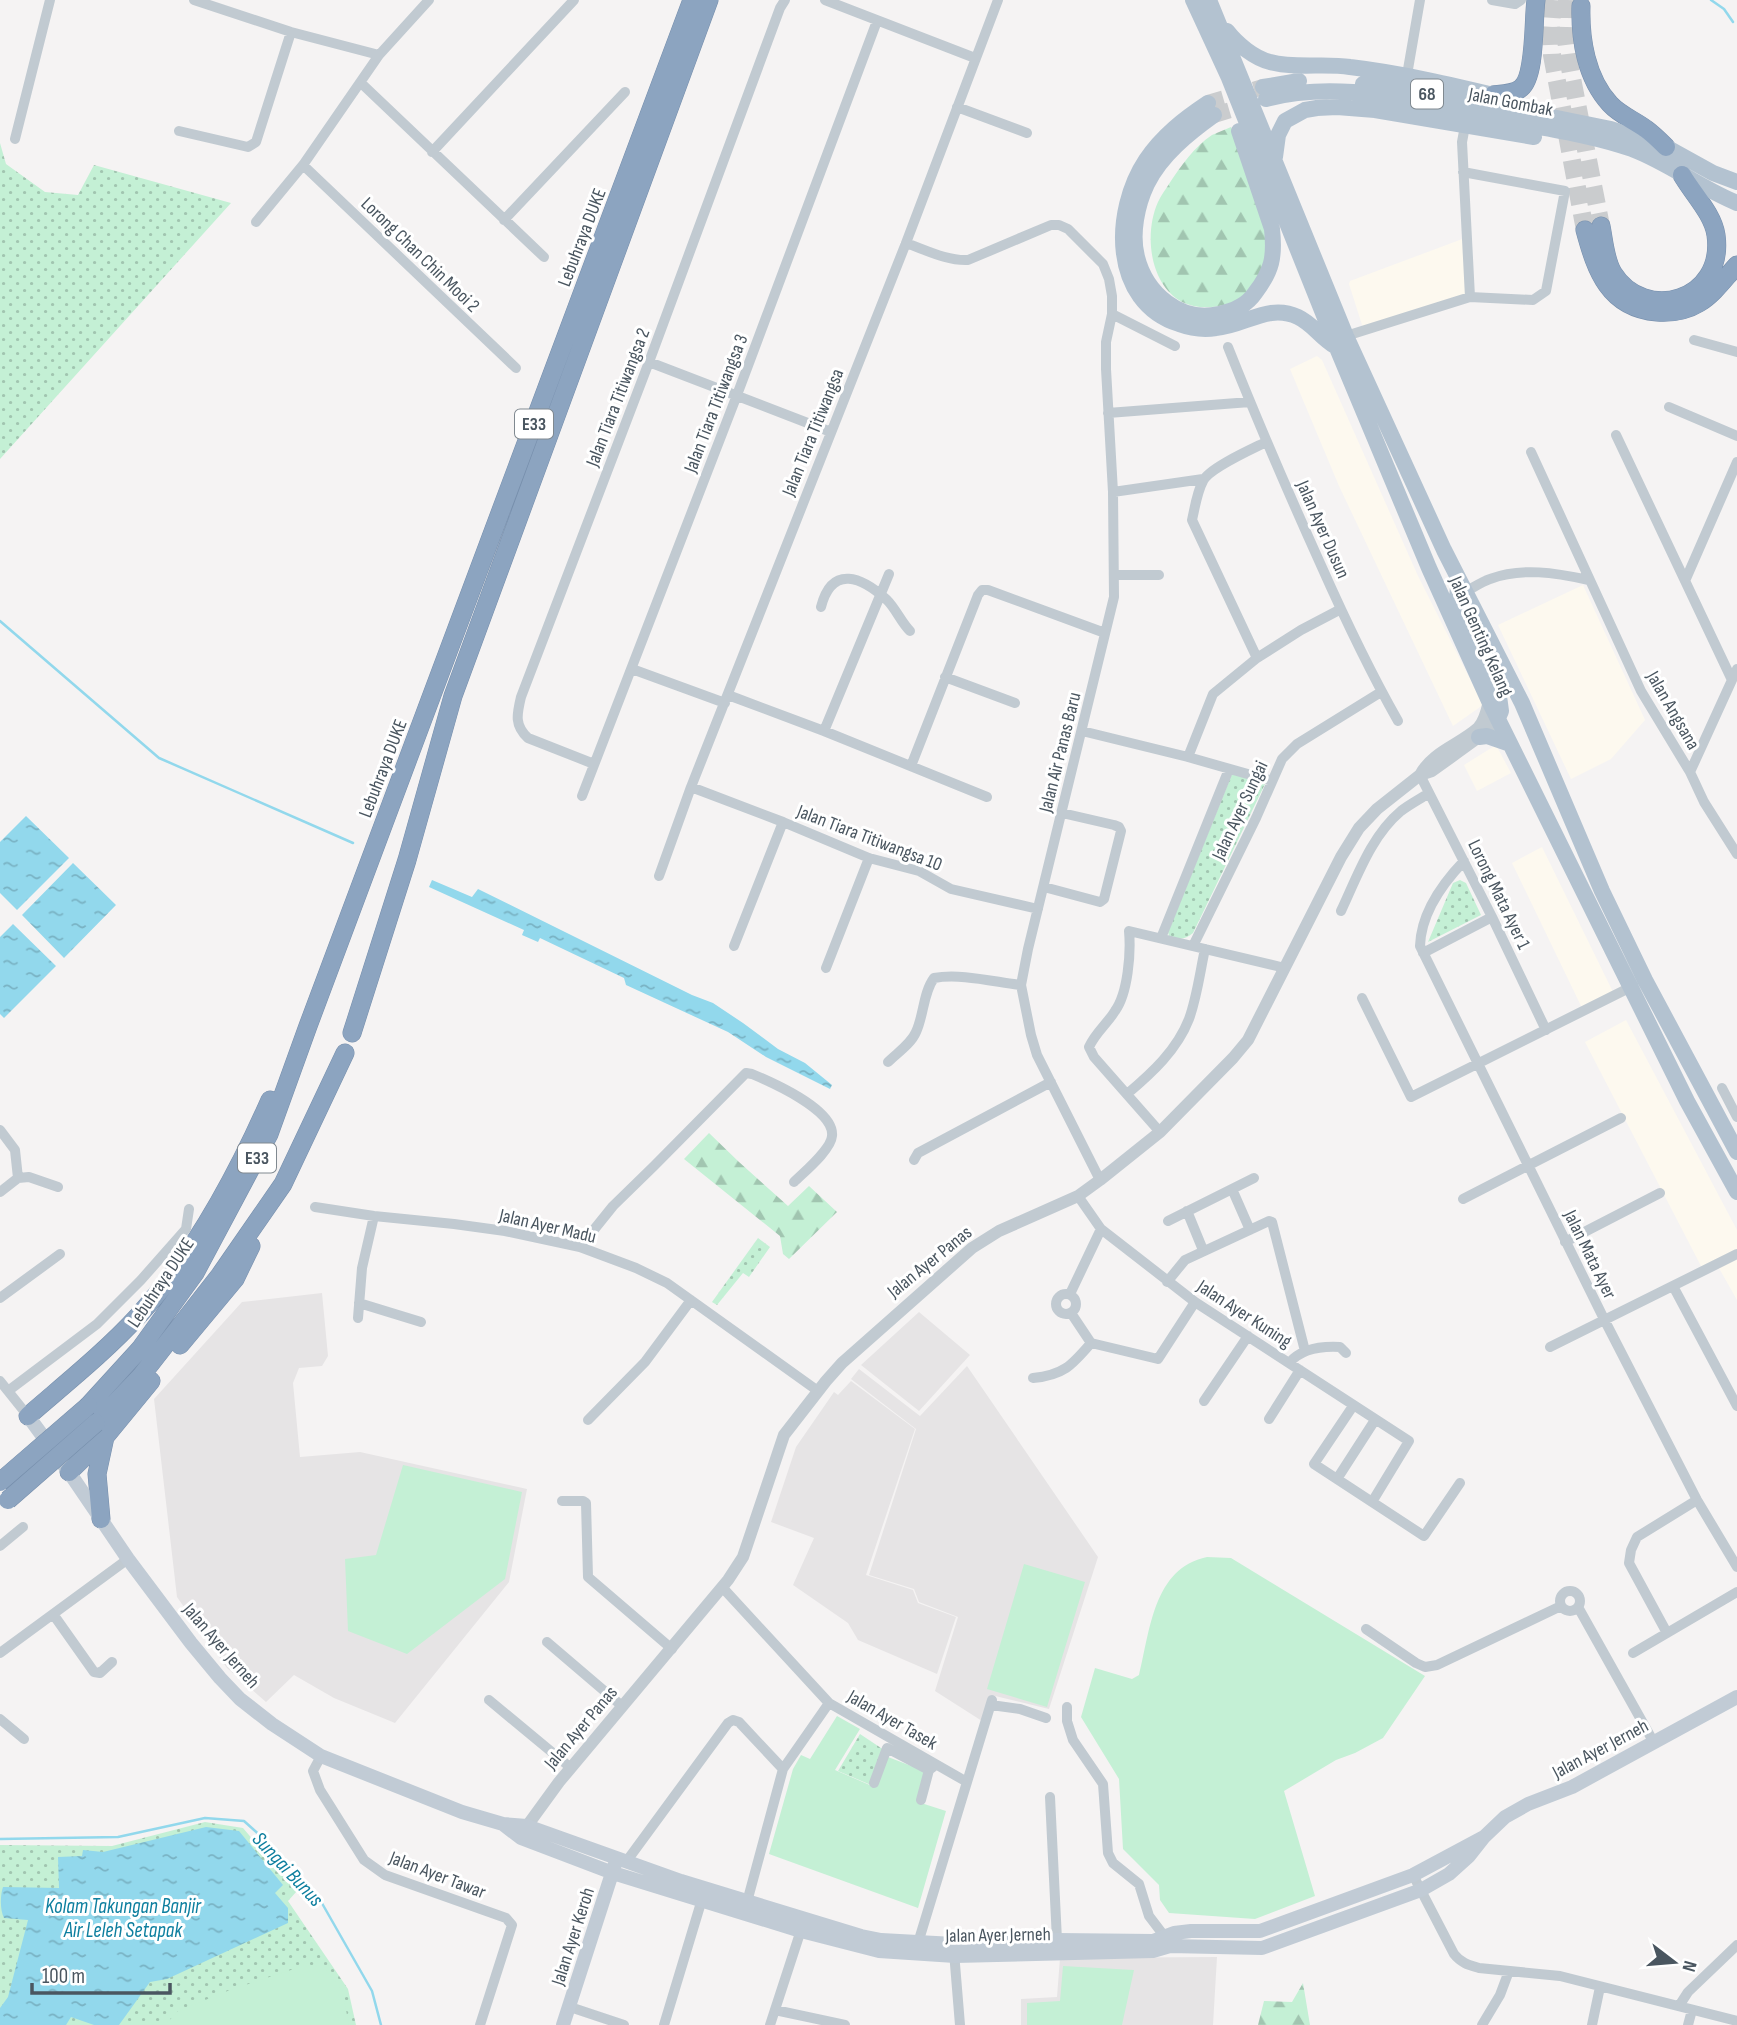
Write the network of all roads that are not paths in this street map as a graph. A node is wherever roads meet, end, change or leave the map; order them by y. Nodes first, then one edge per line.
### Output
1 (50, 0) edge
2 (194, 0) edge
3 (429, 0) edge
4 (574, 0) edge
5 (692, 0) edge
6 (709, 0) edge
7 (785, 0) edge
8 (825, 0) edge
9 (998, 0) edge
10 (1193, 0) edge
11 (1420, 0) edge
12 (1492, 0) edge
13 (1521, 0) edge
14 (1536, 0) edge
15 (1581, 6) dead end
16 (1212, 8) edge
17 (877, 21) junction
18 (291, 32) junction
19 (1209, 39) junction
20 (379, 55) junction
21 (975, 58) junction
22 (1234, 75) junction
23 (1407, 75) junction
24 (361, 83) junction
25 (625, 92) dead end
26 (1493, 95) junction
27 (957, 107) junction
28 (1465, 125) junction
29 (1590, 125) junction
30 (178, 131) dead end
31 (1560, 131) junction
32 (1027, 134) dead end
33 (15, 139) dead end
34 (1666, 147) junction
35 (432, 152) junction
36 (1274, 159) junction
37 (303, 165) junction
38 (1463, 172) junction
39 (1682, 176) junction
40 (1737, 182) edge
41 (1737, 203) edge
42 (503, 220) junction
43 (256, 222) dead end
44 (906, 243) junction
45 (544, 257) dead end
46 (1737, 265) edge
47 (1471, 297) junction
48 (1112, 314) junction
49 (1694, 340) dead end
50 (1342, 342) junction
51 (1175, 346) dead end
52 (1228, 347) dead end
53 (1737, 352) edge
54 (649, 362) junction
55 (516, 368) dead end
56 (737, 395) junction
57 (1250, 402) junction
58 (1670, 407) dead end
59 (1108, 413) junction
60 (831, 432) junction
61 (1616, 435) dead end
62 (1737, 436) edge
63 (1266, 442) junction
64 (1531, 453) dead end
65 (1737, 462) edge
66 (1203, 479) junction
67 (1113, 492) junction
68 (889, 574) dead end
69 (1114, 575) junction
70 (1159, 575) dead end
71 (1589, 580) junction
72 (1685, 581) junction
73 (1462, 586) junction
74 (880, 595) junction
75 (821, 607) dead end
76 (1341, 609) junction
77 (910, 631) dead end
78 (1105, 633) junction
79 (1257, 658) junction
80 (632, 669) junction
81 (1737, 669) edge
82 (945, 677) junction
83 (1732, 680) junction
84 (1381, 692) junction
85 (726, 699) junction
86 (1489, 701) junction
87 (1015, 703) dead end
88 (1497, 719) junction
89 (1398, 721) dead end
90 (824, 731) junction
91 (1082, 731) junction
92 (1479, 737) junction
93 (1510, 744) junction
94 (1188, 757) junction
95 (594, 764) junction
96 (911, 766) junction
97 (1229, 769) junction
98 (1689, 772) junction
99 (1420, 775) junction
100 (1272, 781) junction
101 (691, 787) junction
102 (1429, 793) junction
103 (582, 796) dead end
104 (987, 797) dead end
105 (1062, 813) junction
106 (783, 822) junction
107 (1737, 854) edge
108 (869, 858) junction
109 (1464, 861) junction
110 (659, 876) dead end
111 (1044, 887) junction
112 (1038, 909) junction
113 (1341, 911) dead end
114 (1492, 917) junction
115 (1161, 938) junction
116 (734, 946) dead end
117 (1193, 946) junction
118 (1205, 949) junction
119 (1423, 953) junction
120 (826, 968) dead end
121 (1285, 968) junction
122 (1021, 985) junction
123 (1631, 987) junction
124 (1362, 998) dead end
125 (308, 1026) junction
126 (1546, 1030) junction
127 (352, 1033) dead end
128 (345, 1053) dead end
129 (888, 1062) dead end
130 (1478, 1063) junction
131 (1051, 1082) junction
132 (1721, 1088) dead end
133 (1127, 1094) junction
134 (1737, 1117) edge
135 (1621, 1118) dead end
136 (0, 1130) edge
137 (1160, 1132) junction
138 (1733, 1134) edge
139 (1737, 1153) edge
140 (914, 1160) dead end
141 (1528, 1166) junction
142 (19, 1178) junction
143 (1254, 1178) dead end
144 (1100, 1181) junction
145 (794, 1182) dead end
146 (1737, 1182) edge
147 (58, 1187) dead end
148 (1232, 1189) junction
149 (0, 1192) edge
150 (1737, 1192) edge
151 (1660, 1193) dead end
152 (1078, 1196) junction
153 (1463, 1199) dead end
154 (315, 1207) dead end
155 (189, 1209) dead end
156 (1187, 1211) junction
157 (374, 1216) junction
158 (1168, 1221) dead end
159 (1101, 1229) junction
160 (1250, 1230) junction
161 (1565, 1242) junction
162 (580, 1247) junction
163 (1203, 1250) junction
164 (60, 1254) dead end
165 (1737, 1254) edge
166 (1167, 1282) junction
167 (1673, 1286) junction
168 (1070, 1294) junction
169 (0, 1298) edge
170 (691, 1300) junction
171 (1195, 1302) junction
172 (359, 1303) junction
173 (1071, 1313) junction
174 (358, 1318) dead end
175 (1605, 1321) junction
176 (421, 1322) dead end
177 (1248, 1336) junction
178 (1091, 1343) junction
179 (1550, 1348) dead end
180 (1305, 1352) junction
181 (1346, 1353) dead end
182 (1289, 1363) junction
183 (1300, 1370) junction
184 (1033, 1378) dead end
185 (0, 1381) edge
186 (8, 1391) junction
187 (818, 1391) junction
188 (1204, 1401) dead end
189 (1353, 1406) junction
190 (1737, 1406) edge
191 (27, 1416) junction
192 (1269, 1419) dead end
193 (588, 1420) dead end
194 (1375, 1420) junction
195 (96, 1422) junction
196 (69, 1472) junction
197 (1337, 1479) junction
198 (0, 1482) edge
199 (1460, 1483) dead end
200 (1697, 1500) junction
201 (562, 1502) dead end
202 (1372, 1502) junction
203 (4, 1503) edge
204 (101, 1519) junction
205 (23, 1527) dead end
206 (0, 1546) edge
207 (128, 1559) junction
208 (1737, 1567) edge
209 (722, 1587) junction
210 (1737, 1592) edge
211 (1561, 1606) junction
212 (1578, 1607) junction
213 (53, 1614) junction
214 (1366, 1629) dead end
215 (1667, 1633) junction
216 (547, 1642) dead end
217 (672, 1649) junction
218 (0, 1653) edge
219 (1633, 1653) dead end
220 (112, 1662) dead end
221 (1737, 1697) edge
222 (489, 1700) dead end
223 (829, 1703) junction
224 (622, 1706) junction
225 (1067, 1707) dead end
226 (1046, 1718) dead end
227 (0, 1720) edge
228 (24, 1739) dead end
229 (1653, 1741) junction
230 (321, 1756) junction
231 (933, 1767) junction
232 (571, 1769) junction
233 (783, 1769) junction
234 (967, 1782) junction
235 (874, 1783) dead end
236 (1050, 1797) dead end
237 (921, 1800) dead end
238 (524, 1832) junction
239 (1484, 1837) junction
240 (619, 1867) junction
241 (1413, 1875) junction
242 (1421, 1890) junction
243 (703, 1895) junction
244 (747, 1902) junction
245 (802, 1925) junction
246 (1165, 1937) junction
247 (1057, 1940) junction
248 (918, 1943) junction
249 (1737, 1945) edge
250 (954, 1950) junction
251 (1509, 1971) junction
252 (1600, 1987) junction
253 (1679, 2006) junction
254 (574, 2009) junction
255 (775, 2010) junction
256 (1692, 2010) junction
257 (1737, 2021) edge
258 (480, 2025) edge
259 (563, 2025) edge
260 (573, 2025) edge
261 (624, 2025) edge
262 (664, 2025) edge
263 (770, 2025) edge
264 (845, 2025) edge
265 (960, 2025) edge
266 (1482, 2025) edge
267 (1592, 2025) edge
268 (1688, 2025) edge

1 - 33 street
2 - 18 street
3 - 20 street
4 - 35 street
5 - 125 highway, Lebuhraya DUKE / E33
6 - 127 highway, Lebuhraya DUKE / E33
7 - 54 street, Jalan Tiara Titiwangsa 2
8 - 17 street
9 - 21 street, Jalan Tiara Titiwangsa
10 - 19 main road
11 - 23 street
12 - 13 street
14 - 26 highway
15 - 34 highway
16 - 22 main road
16 - 23 main road
17 - 21 street
17 - 56 street, Jalan Tiara Titiwangsa 3
18 - 20 street
18 - 30 street
19 - 22 main road
19 - 50 main road
20 - 24 street
21 - 27 street, Jalan Tiara Titiwangsa
22 - 36 main road, Jalan Genting Kelang
22 - 50 main road, Jalan Genting Kelang
23 - 26 main road
24 - 35 street
24 - 37 street
25 - 42 street
26 - 29 main road
27 - 32 street
27 - 44 street, Jalan Tiara Titiwangsa
28 - 31 main road
28 - 36 main road
28 - 38 street
29 - 31 main road, Jalan Gombak / 68
29 - 34 main road, Jalan Gombak / 68
31 - 39 main road, Jalan Gombak / 68
34 - 40 main road, Jalan Gombak / 68
35 - 42 street
36 - 50 main road, Jalan Genting Kelang
37 - 43 street
37 - 55 street, Lorong Chan Chin Mooi 2
38 - 47 street
38 - 47 street
39 - 41 main road, Jalan Gombak / 68
39 - 46 highway
42 - 45 street
44 - 48 street, Jalan Air Panas Baru
44 - 60 street, Jalan Tiara Titiwangsa
47 - 50 street
48 - 51 street
48 - 59 street, Jalan Air Panas Baru
49 - 53 street
50 - 73 main road, Jalan Genting Kelang
50 - 86 main road, Jalan Genting Kelang
52 - 57 street, Jalan Ayer Dusun
54 - 56 street
54 - 95 street, Jalan Tiara Titiwangsa 2
56 - 60 street
56 - 80 street, Jalan Tiara Titiwangsa 3
57 - 59 street
57 - 63 street, Jalan Ayer Dusun
58 - 62 street
59 - 67 street, Jalan Air Panas Baru
60 - 85 street, Jalan Tiara Titiwangsa
61 - 72 street
63 - 66 street
63 - 76 street, Jalan Ayer Dusun
64 - 71 street, Jalan Angsana
65 - 72 street
66 - 67 street
66 - 79 street
67 - 69 street, Jalan Air Panas Baru
68 - 74 street
69 - 70 street
69 - 78 street, Jalan Air Panas Baru
71 - 73 street
71 - 98 street, Jalan Angsana
72 - 83 street
73 - 88 main road
73 - 138 main road, Jalan Genting Kelang
74 - 75 street
74 - 77 street
74 - 90 street
76 - 79 street
76 - 84 street, Jalan Ayer Dusun
78 - 82 street
78 - 91 street, Jalan Air Panas Baru
79 - 94 street
80 - 85 street
80 - 95 street, Jalan Tiara Titiwangsa 3
81 - 83 street
82 - 87 street
82 - 96 street
83 - 98 street
84 - 89 street, Jalan Ayer Dusun
84 - 100 street, Jalan Ayer Sungai
85 - 90 street
85 - 101 street, Jalan Tiara Titiwangsa
86 - 88 main road, Jalan Genting Kelang
86 - 99 street, Jalan Ayer Panas
88 - 92 street, Jalan Ayer Panas
88 - 93 main road, Jalan Genting Kelang
90 - 96 street
91 - 94 street
91 - 105 street, Jalan Air Panas Baru
92 - 93 main road
92 - 99 street, Jalan Ayer Panas
93 - 123 main road, Jalan Genting Kelang
94 - 97 street
95 - 103 street, Jalan Tiara Titiwangsa 3
96 - 104 street
97 - 100 street
97 - 115 street
98 - 107 street, Jalan Angsana
99 - 102 street, Lorong Mata Ayer 1
99 - 121 street, Jalan Ayer Panas
100 - 117 street, Jalan Ayer Sungai
101 - 106 street, Jalan Tiara Titiwangsa 10
101 - 110 street, Jalan Tiara Titiwangsa
102 - 109 street, Lorong Mata Ayer 1
102 - 113 street
105 - 111 street, Jalan Air Panas Baru
105 - 111 street
106 - 108 street, Jalan Tiara Titiwangsa 10
106 - 116 street
108 - 112 street, Jalan Tiara Titiwangsa 10
108 - 120 street
109 - 114 street, Lorong Mata Ayer 1
109 - 119 street
111 - 112 street, Jalan Air Panas Baru
112 - 122 street, Jalan Air Panas Baru
114 - 119 street
114 - 126 street, Lorong Mata Ayer 1
115 - 117 street
115 - 133 street
117 - 118 street
118 - 121 street
118 - 133 street
119 - 130 street, Jalan Mata Ayer
121 - 137 street, Jalan Ayer Panas
122 - 129 street
122 - 131 street, Jalan Air Panas Baru
123 - 126 street
123 - 150 main road, Jalan Genting Kelang
124 - 130 street
125 - 191 highway
125 - 195 highway, Lebuhraya DUKE / E33
126 - 130 street
128 - 195 highway, Lebuhraya DUKE / E33
130 - 141 street, Jalan Mata Ayer
131 - 140 street
131 - 144 street, Jalan Air Panas Baru
132 - 134 street
133 - 137 street
135 - 141 street
136 - 142 street
137 - 144 street, Jalan Ayer Panas
138 - 139 main road, Jalan Genting Kelang
138 - 146 main road
141 - 153 street
141 - 161 street, Jalan Mata Ayer
142 - 147 street
142 - 149 street
143 - 148 street
144 - 152 street, Jalan Ayer Panas
145 - 162 street
148 - 156 street
148 - 160 street
151 - 161 street
152 - 159 street, Jalan Ayer Kuning
152 - 187 street, Jalan Ayer Panas
154 - 157 street, Jalan Ayer Madu
155 - 186 street
156 - 158 street
156 - 163 street
157 - 162 street, Jalan Ayer Madu
157 - 172 street
159 - 166 street, Jalan Ayer Kuning
159 - 168 street
160 - 163 street
160 - 180 street
161 - 175 street, Jalan Mata Ayer
162 - 170 street, Jalan Ayer Madu
163 - 166 street
164 - 169 street
165 - 167 street
166 - 171 street, Jalan Ayer Kuning
167 - 175 street
167 - 190 street
168 - 173 street
168 - 173 street
170 - 187 street, Jalan Ayer Madu
170 - 193 street
171 - 177 street, Jalan Ayer Kuning
171 - 178 street
172 - 174 street
172 - 176 street
173 - 178 street
175 - 179 street
175 - 200 street, Jalan Mata Ayer
177 - 182 street, Jalan Ayer Kuning
177 - 188 street
178 - 184 street
180 - 181 street
180 - 182 street
182 - 183 street, Jalan Ayer Kuning
183 - 189 street, Jalan Ayer Kuning
183 - 192 street
185 - 186 street, Jalan Ayer Jerneh
186 - 191 street, Jalan Ayer Jerneh
187 - 209 street, Jalan Ayer Panas
189 - 194 street, Jalan Ayer Kuning
189 - 197 street
191 - 196 main road, Jalan Ayer Jerneh
194 - 197 street
194 - 202 street, Jalan Ayer Kuning
195 - 196 highway
195 - 198 highway, Lebuhraya DUKE / E33, bridge
195 - 203 highway, Lebuhraya DUKE / E33, bridge
195 - 204 highway
196 - 204 main road, Jalan Ayer Jerneh
197 - 202 street
199 - 202 street
200 - 208 street, Jalan Mata Ayer
200 - 215 street
201 - 217 street
204 - 207 main road, Jalan Ayer Jerneh
205 - 206 street
207 - 213 street
207 - 230 main road, Jalan Ayer Jerneh
209 - 217 street, Jalan Ayer Panas
209 - 223 street, Jalan Ayer Tasek
210 - 215 street
211 - 212 street
211 - 212 street
211 - 214 street
212 - 229 street
213 - 218 street
213 - 220 street
215 - 219 street
216 - 224 street
217 - 224 street, Jalan Ayer Panas
221 - 229 main road, Jalan Ayer Jerneh
222 - 232 street
223 - 231 street, Jalan Ayer Tasek
223 - 233 street
224 - 232 street, Jalan Ayer Panas
225 - 246 street
226 - 234 street
227 - 228 street
229 - 239 main road, Jalan Ayer Jerneh
230 - 238 main road, Jalan Ayer Jerneh
230 - 258 street, Jalan Ayer Tawar
231 - 234 street, Jalan Ayer Tasek
231 - 235 street
231 - 237 street
232 - 238 street, Jalan Ayer Panas
233 - 240 street
233 - 244 street
234 - 248 street
236 - 247 street
238 - 240 main road, Jalan Ayer Jerneh
239 - 241 main road, Jalan Ayer Jerneh
239 - 242 main road, Jalan Ayer Jerneh
240 - 243 main road, Jalan Ayer Jerneh
240 - 254 main road, Jalan Ayer Keroh
241 - 242 street
241 - 246 main road, Jalan Ayer Jerneh
242 - 250 main road, Jalan Ayer Jerneh
242 - 251 street
243 - 244 main road, Jalan Ayer Jerneh
243 - 245 main road, Jalan Ayer Jerneh
243 - 262 street
244 - 245 main road, Jalan Ayer Jerneh
245 - 248 main road, Jalan Ayer Jerneh
245 - 250 main road, Jalan Ayer Jerneh
245 - 255 street
246 - 247 main road, Jalan Ayer Jerneh
247 - 250 main road, Jalan Ayer Jerneh
248 - 250 main road, Jalan Ayer Jerneh
249 - 253 street
250 - 265 street
251 - 252 street
251 - 266 street
252 - 253 street
252 - 267 street
253 - 256 street
254 - 259 main road, Jalan Ayer Keroh
254 - 260 main road, Jalan Ayer Keroh
254 - 261 street
255 - 263 street
255 - 264 street
256 - 257 street
256 - 268 street

